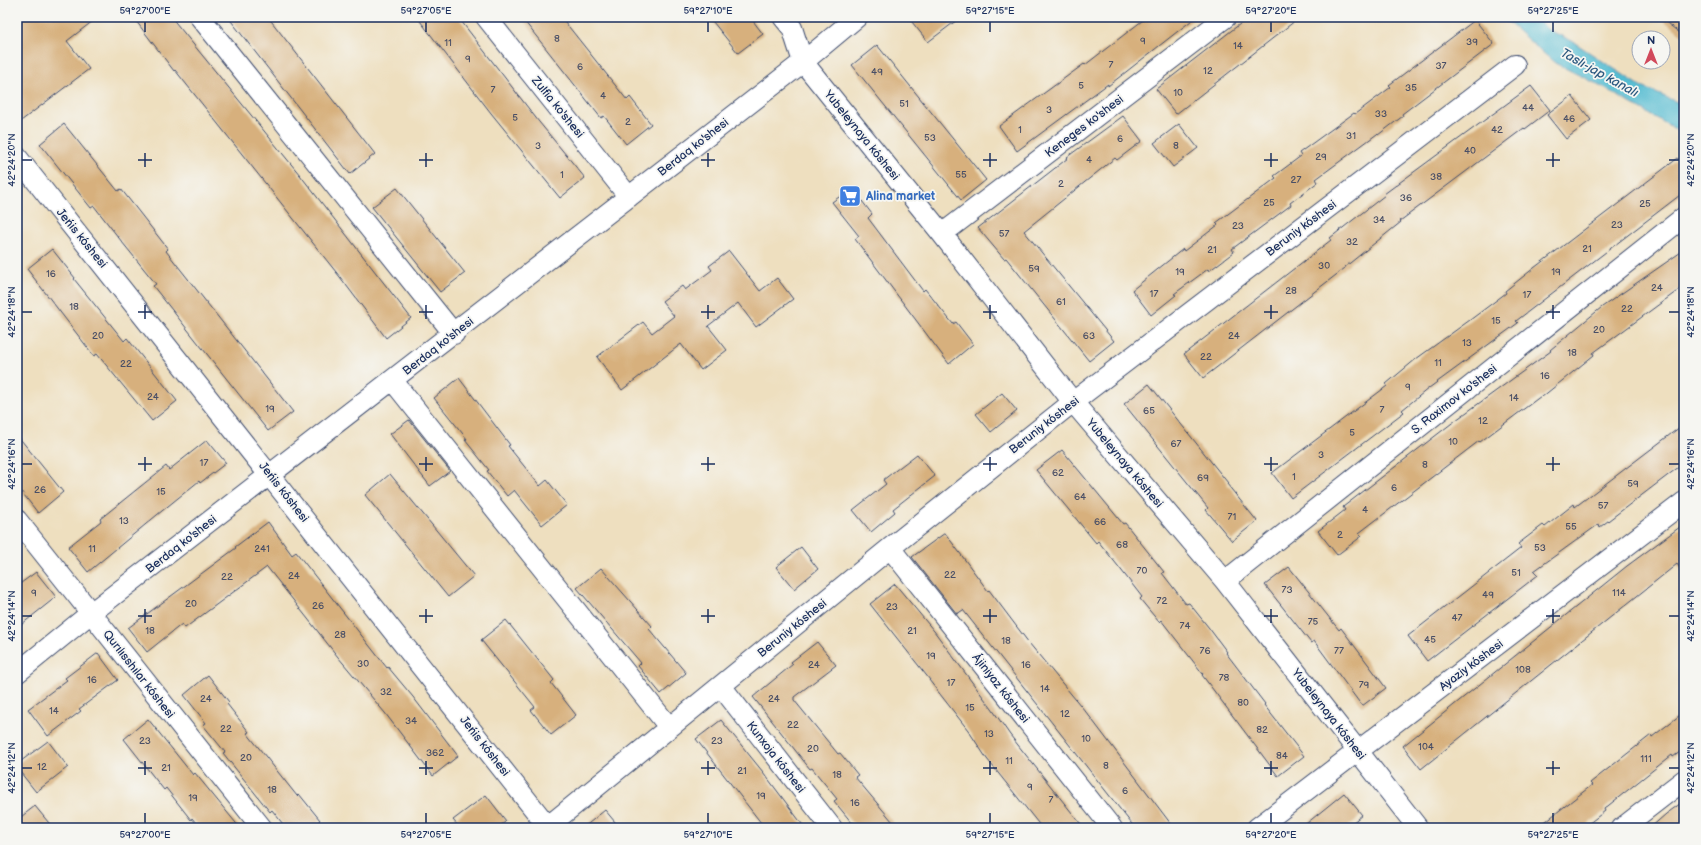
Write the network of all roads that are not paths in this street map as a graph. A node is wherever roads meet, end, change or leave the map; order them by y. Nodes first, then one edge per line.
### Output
1 (200, 17) edge
2 (486, 17) edge
3 (783, 17) edge
4 (857, 17) edge
5 (1226, 17) edge
6 (803, 62) junction
7 (1515, 65) dead end
8 (17, 157) edge
9 (629, 197) junction
10 (1684, 217) edge
11 (942, 234) junction
12 (454, 334) junction
13 (393, 380) junction
14 (1072, 402) junction
15 (271, 475) junction
16 (1684, 502) edge
17 (17, 520) edge
18 (890, 548) junction
19 (1225, 581) junction
20 (91, 613) junction
21 (17, 673) edge
22 (721, 686) junction
23 (669, 727) junction
24 (1358, 751) junction
25 (1684, 780) edge
26 (548, 827) edge
27 (262, 828) edge
28 (832, 828) edge
29 (1112, 828) edge
30 (1257, 828) edge
31 (1418, 828) edge
32 (1622, 828) edge

1 - 12 street
2 - 9 street, Zulfia ko'shesi
3 - 6 street, Yubeleynaya kóshesi
4 - 6 street, Berdaq ko'shesi
5 - 11 street, Keneges ko'shesi
6 - 9 street, Berdaq ko'shesi
6 - 11 street, Yubeleynaya kóshesi
7 - 14 street, Beruniy kóshesi
8 - 15 street, Jeńis kóshesi
9 - 12 street, Berdaq ko'shesi
10 - 19 street, S. Raximov ko'shesi
11 - 14 street, Yubeleynaya kóshesi
12 - 13 street, Berdaq ko'shesi
13 - 15 street, Berdaq ko'shesi
13 - 23 street
14 - 18 street, Beruniy kóshesi
14 - 19 street, Yubeleynaya kóshesi
15 - 20 street, Berdaq ko'shesi
15 - 26 street, Jeńis kóshesi
16 - 24 street, Ayaziy kóshesi
17 - 20 street, Qurılısshılar kóshesi
18 - 22 street, Beruniy kóshesi
18 - 29 street, Ájiniyaz kóshesi
19 - 24 street, Yubeleynaya kóshesi
20 - 21 street, Berdaq ko'shesi
20 - 27 street, Qurılısshılar kóshesi
22 - 23 street, Beruniy kóshesi
22 - 28 street, Kunxoja kóshesi
23 - 26 street, Beruniy kóshesi
24 - 30 street, Ayaziy kóshesi
24 - 31 street, Yubeleynaya kóshesi
25 - 32 street

